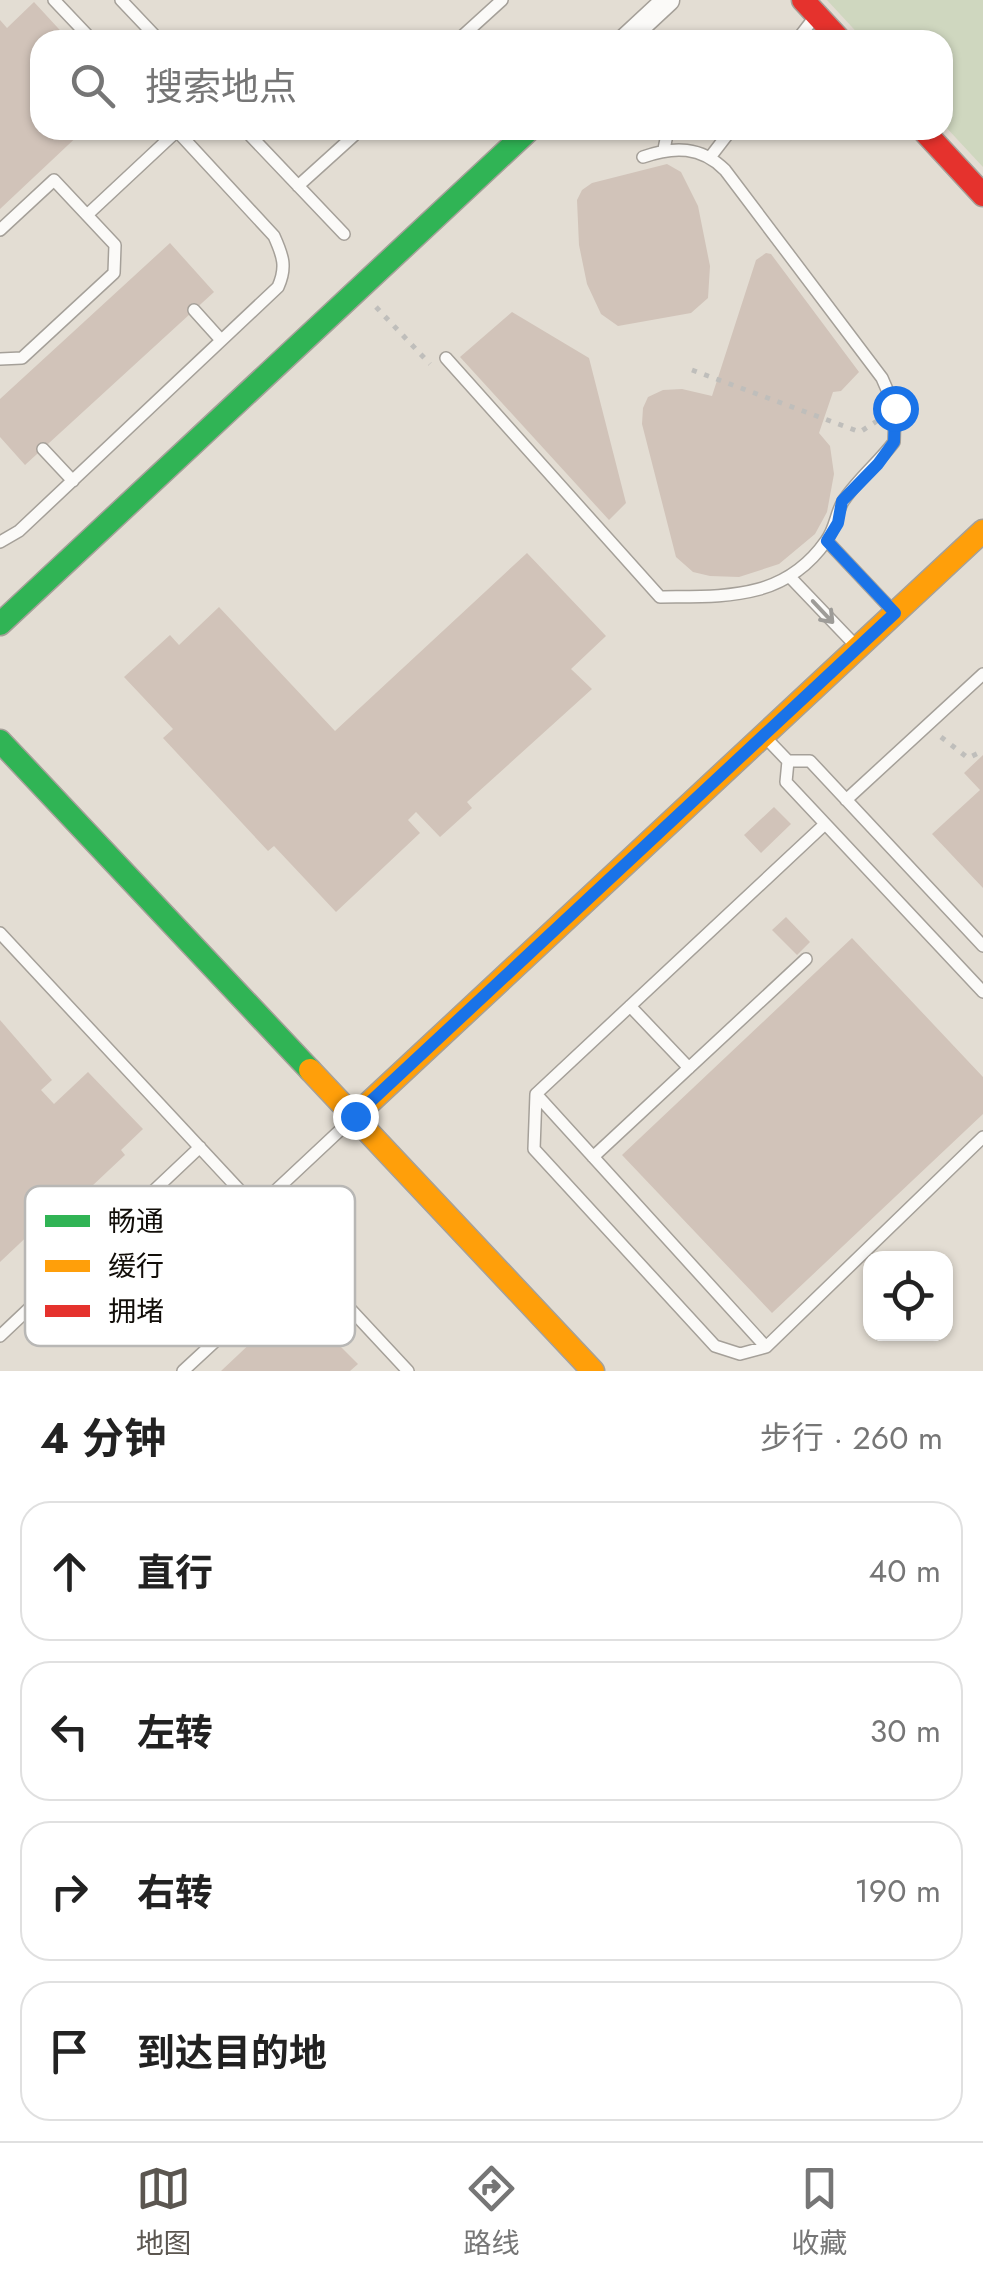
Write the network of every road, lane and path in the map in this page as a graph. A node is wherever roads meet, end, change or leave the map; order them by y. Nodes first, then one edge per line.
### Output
1 (54, 0) edge
2 (121, 0) edge
3 (502, 0) edge
4 (668, 0) edge
5 (810, 7) edge
6 (82, 30) edge
7 (150, 30) edge
8 (469, 30) edge
9 (636, 30) edge
10 (831, 30) edge
11 (166, 140) edge
12 (185, 140) edge
13 (254, 140) edge
14 (349, 140) edge
15 (518, 140) edge
16 (666, 140) edge
17 (723, 140) edge
18 (932, 140) edge
19 (664, 150) junction
20 (711, 156) junction
21 (643, 157) dead end
22 (298, 186) junction
23 (983, 195) edge
24 (87, 215) junction
25 (0, 230) edge
26 (344, 234) dead end
27 (194, 310) dead end
28 (380, 310) dead end
29 (222, 340) junction
30 (446, 358) joint
31 (0, 359) edge
32 (692, 370) dead end
33 (895, 408) junction
34 (42, 449) dead end
35 (72, 481) junction
36 (983, 530) edge
37 (827, 541) junction
38 (0, 542) edge
39 (789, 576) junction
40 (895, 613) junction
41 (0, 624) edge
42 (858, 648) junction
43 (983, 674) edge
44 (928, 725) junction
45 (764, 736) junction
46 (0, 740) edge
47 (983, 751) edge
48 (788, 761) junction
49 (846, 800) junction
50 (825, 824) junction
51 (0, 932) edge
52 (983, 946) edge
53 (806, 959) dead end
54 (983, 992) edge
55 (630, 1006) junction
56 (689, 1068) junction
57 (536, 1094) junction
58 (355, 1116) junction
59 (983, 1137) edge
60 (200, 1147) junction
61 (593, 1157) junction
62 (159, 1186) edge
63 (236, 1186) edge
64 (280, 1186) edge
65 (25, 1312) edge
66 (355, 1314) edge
67 (0, 1336) edge
68 (210, 1346) edge
69 (766, 1346) junction
70 (183, 1371) edge
71 (408, 1371) edge
72 (593, 1371) edge

1 - 6 lane
2 - 7 lane
3 - 8 lane
4 - 9 street
5 - 10 street
11 - 24 lane
12 - 29 lane
13 - 22 lane
14 - 22 lane
15 - 41 street
16 - 19 lane
17 - 20 lane
18 - 23 street
19 - 20 lane
19 - 21 lane
20 - 33 lane
22 - 26 lane
24 - 25 lane
24 - 31 lane
27 - 29 lane
28 - 30 path
29 - 35 lane
30 - 39 lane
32 - 33 path
33 - 37 lane
34 - 35 lane
35 - 38 lane
36 - 40 street
37 - 39 lane
37 - 40 lane
39 -> 42 lane
40 - 42 street
42 - 45 street
43 - 44 lane
44 - 47 path
44 - 49 lane
45 - 48 lane
45 - 58 street
46 - 58 street
48 - 49 lane
48 - 50 lane
49 - 52 lane
50 - 54 lane
50 - 55 lane
51 - 60 lane
53 - 56 lane
55 - 56 lane
55 - 57 lane
56 - 61 lane
57 - 61 lane
57 - 69 lane
58 - 64 lane
58 - 72 street
59 - 69 lane
60 - 62 lane
60 - 63 lane
61 - 69 lane
65 - 67 lane
66 - 71 lane
68 - 70 lane

